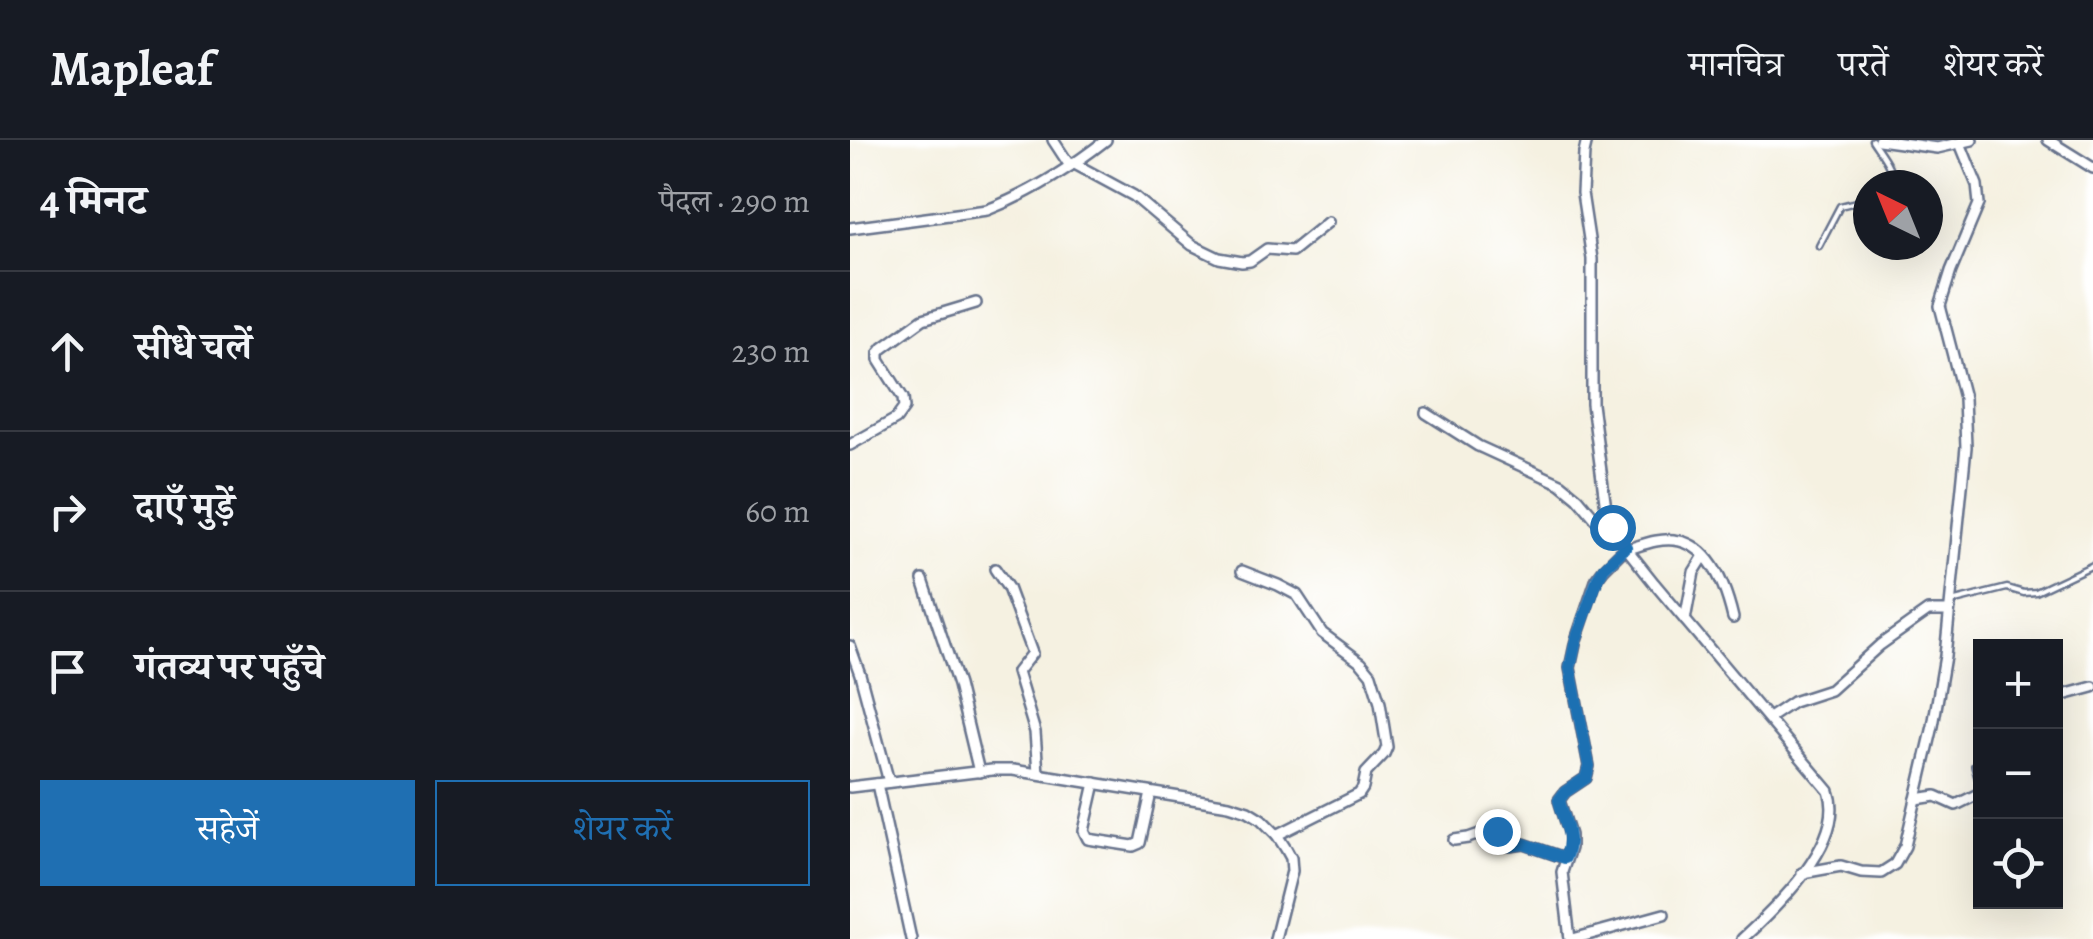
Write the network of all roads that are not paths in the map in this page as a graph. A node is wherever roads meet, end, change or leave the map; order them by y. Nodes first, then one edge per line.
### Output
1 (1053, 140) edge
2 (1106, 140) edge
3 (1587, 140) edge
4 (1876, 140) edge
5 (1972, 140) edge
6 (2056, 142) edge
7 (1960, 143) junction
8 (1072, 164) junction
9 (2093, 168) edge
10 (1891, 170) edge
11 (1853, 203) edge
12 (1328, 222) dead end
13 (850, 228) edge
14 (1819, 246) dead end
15 (976, 303) dead end
16 (1426, 413) dead end
17 (850, 444) edge
18 (1624, 545) junction
19 (1704, 556) junction
20 (2093, 565) edge
21 (995, 569) dead end
22 (1242, 571) dead end
23 (924, 580) dead end
24 (1950, 606) junction
25 (1733, 618) dead end
26 (1685, 620) junction
27 (850, 646) edge
28 (2093, 687) edge
29 (2063, 695) edge
30 (1769, 718) junction
31 (980, 772) junction
32 (1038, 773) junction
33 (889, 782) junction
34 (1094, 783) junction
35 (877, 784) junction
36 (850, 787) edge
37 (1151, 792) junction
38 (1973, 797) edge
39 (1916, 798) junction
40 (1278, 835) junction
41 (1454, 840) dead end
42 (1565, 858) junction
43 (1802, 873) junction
44 (1664, 914) dead end
45 (911, 939) edge
46 (1275, 939) edge
47 (1572, 939) edge
48 (1742, 939) edge

1 - 8 street
2 - 8 street
3 - 18 street
4 - 7 street
4 - 10 lane
5 - 7 street
6 - 9 street
7 - 24 street
8 - 12 street
8 - 13 street
11 - 14 lane
15 - 17 street
16 - 18 street
18 - 19 street
18 - 26 street
18 - 42 street
19 - 25 street
19 - 26 street
20 - 24 lane
21 - 32 street
22 - 40 street
23 - 31 street
24 - 30 street
24 - 39 street
26 - 30 street
27 - 33 street
28 - 29 street
30 - 43 street
31 - 32 street
31 - 33 street
32 - 34 street
33 - 35 street
34 - 37 street
34 - 37 street
35 - 36 street
35 - 45 street
37 - 40 street
38 - 39 street
39 - 43 street
40 - 46 street
41 - 42 street
42 - 47 street
43 - 48 street
44 - 47 street

